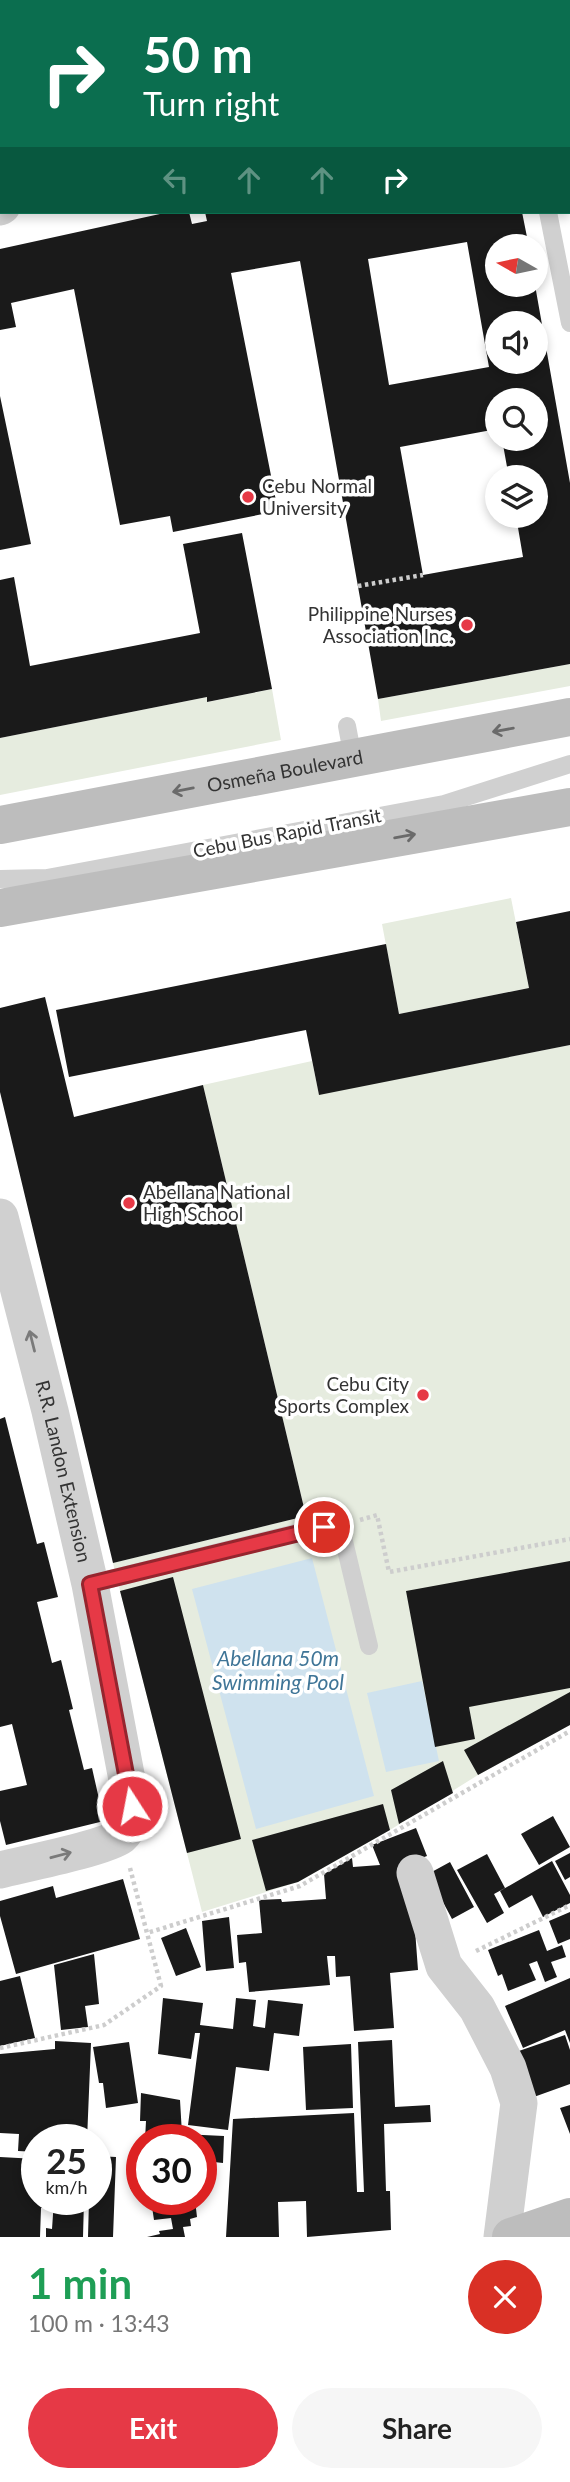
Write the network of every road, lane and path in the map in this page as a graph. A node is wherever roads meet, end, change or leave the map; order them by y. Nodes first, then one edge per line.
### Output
1 (548, 214) edge
2 (570, 323) edge
3 (423, 575) dead end
4 (358, 586) dead end
5 (570, 717) edge
6 (570, 764) edge
7 (570, 807) edge
8 (0, 824) edge
9 (0, 879) edge
10 (0, 908) edge
11 (0, 1217) edge
12 (7, 1272) edge
13 (336, 1527) junction
14 (570, 1539) edge
15 (90, 1584) junction
16 (369, 1646) dead end
17 (570, 1731) edge
18 (121, 1836) junction
19 (0, 1870) edge
20 (415, 1873) dead end
21 (570, 1905) edge
22 (148, 1933) junction
23 (444, 1966) junction
24 (0, 2048) edge
25 (570, 2217) edge
26 (502, 2237) edge
27 (511, 2237) edge

1 - 2 lane
3 - 4 path
5 -> 8 main road, Osmeña Boulevard
6 - 9 lane, Cebu Bus Rapid Transit
10 -> 7 main road
11 - 12 street, R.R. Landon Extension
15 -> 12 street, R.R. Landon Extension
13 - 14 path
13 - 15 lane
13 - 16 lane
15 - 18 street, R.R. Landon Extension
17 - 22 path
19 -> 18 street
18 - 22 path
20 - 23 street
21 - 23 path
22 - 24 path
23 - 26 street
25 - 27 main road

